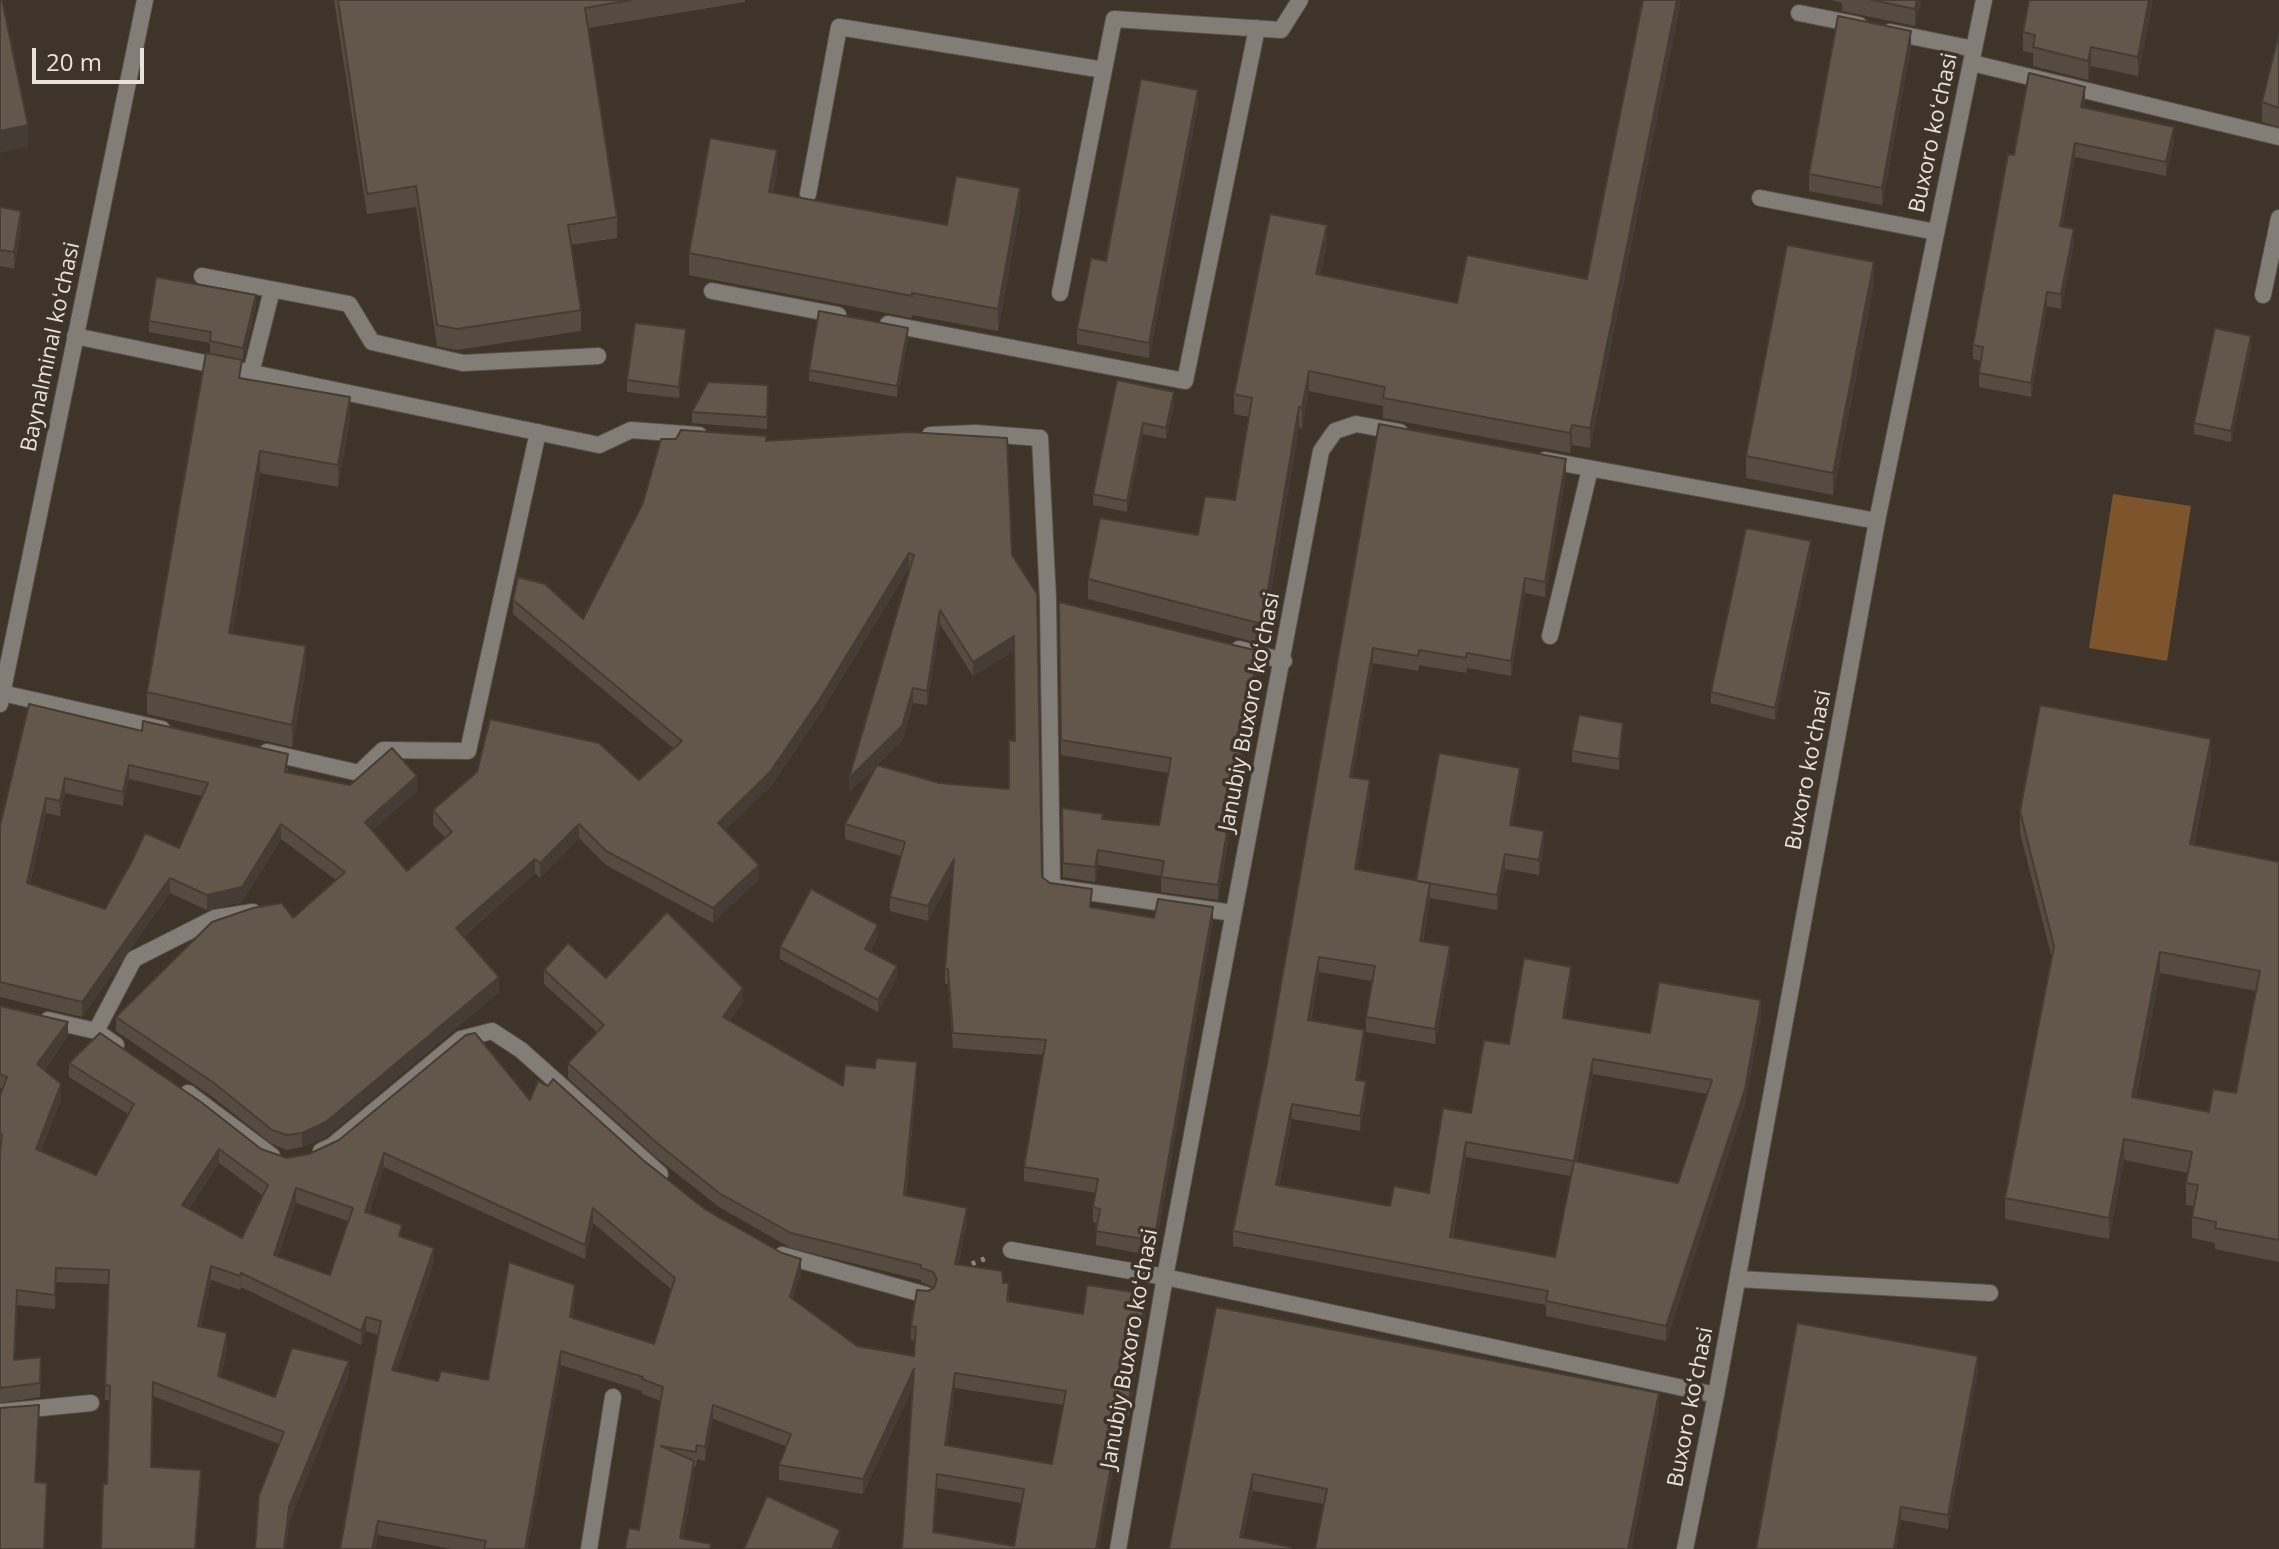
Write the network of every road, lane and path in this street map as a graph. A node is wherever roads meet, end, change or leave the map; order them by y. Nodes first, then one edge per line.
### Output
1 (145, 0) edge
2 (1300, 0) edge
3 (1984, 0) edge
4 (1799, 13) dead end
5 (1257, 28) junction
6 (1973, 56) junction
7 (1104, 70) junction
8 (2279, 137) edge
9 (808, 194) dead end
10 (1760, 198) dead end
11 (2279, 218) edge
12 (1936, 232) junction
13 (202, 276) dead end
14 (272, 290) junction
15 (712, 291) edge
16 (1060, 293) dead end
17 (2263, 295) dead end
18 (75, 336) junction
19 (598, 356) dead end
20 (251, 373) junction
21 (538, 432) junction
22 (916, 436) edge
23 (1418, 436) edge
24 (721, 437) edge
25 (1528, 457) edge
26 (1590, 469) junction
27 (1877, 521) junction
28 (1550, 636) dead end
29 (1225, 646) edge
30 (1284, 661) junction
31 (1, 699) edge
32 (173, 731) edge
33 (250, 749) edge
34 (269, 909) edge
35 (1233, 913) junction
36 (27, 1016) edge
37 (96, 1031) junction
38 (133, 1056) edge
39 (171, 1081) edge
40 (305, 1158) edge
41 (286, 1161) edge
42 (671, 1183) edge
43 (762, 1244) edge
44 (1011, 1250) joint
45 (968, 1276) edge
46 (1165, 1277) junction
47 (1738, 1279) junction
48 (1990, 1293) dead end
49 (926, 1295) edge
50 (1716, 1395) junction
51 (613, 1397) dead end
52 (91, 1403) dead end
53 (0, 1412) edge
54 (589, 1549) edge
55 (1118, 1549) edge
56 (1685, 1549) edge

1 - 18 street, Baynalminal koʻchasi
2 - 5 street
3 - 6 street, Buxoro koʻchasi
4 - 6 street
5 - 7 street
5 - 15 street
6 - 8 street
6 - 12 street, Buxoro koʻchasi
7 - 9 street
7 - 16 street
10 - 12 street
11 - 17 street
12 - 27 street, Buxoro koʻchasi
13 - 14 street
14 - 19 street
14 - 20 street
18 - 20 street
18 - 31 street, Baynalminal koʻchasi
20 - 21 street
21 - 24 street
21 - 33 street
22 - 35 street
23 - 30 street, Janubiy Buxoro koʻchasi
25 - 26 street
26 - 27 street
26 - 28 street
27 - 47 street, Buxoro koʻchasi
29 - 30 street
30 - 35 street, Janubiy Buxoro koʻchasi
31 - 32 street
34 - 37 street
35 - 46 street, Janubiy Buxoro koʻchasi
36 - 37 street
37 - 38 street
39 - 41 street
40 - 42 street
43 - 49 street
44 - 45 path
44 - 46 street
46 - 50 street
46 - 55 street, Janubiy Buxoro koʻchasi
47 - 48 street
47 - 50 street, Buxoro koʻchasi
50 - 56 street, Buxoro koʻchasi
51 - 54 street
52 - 53 street

